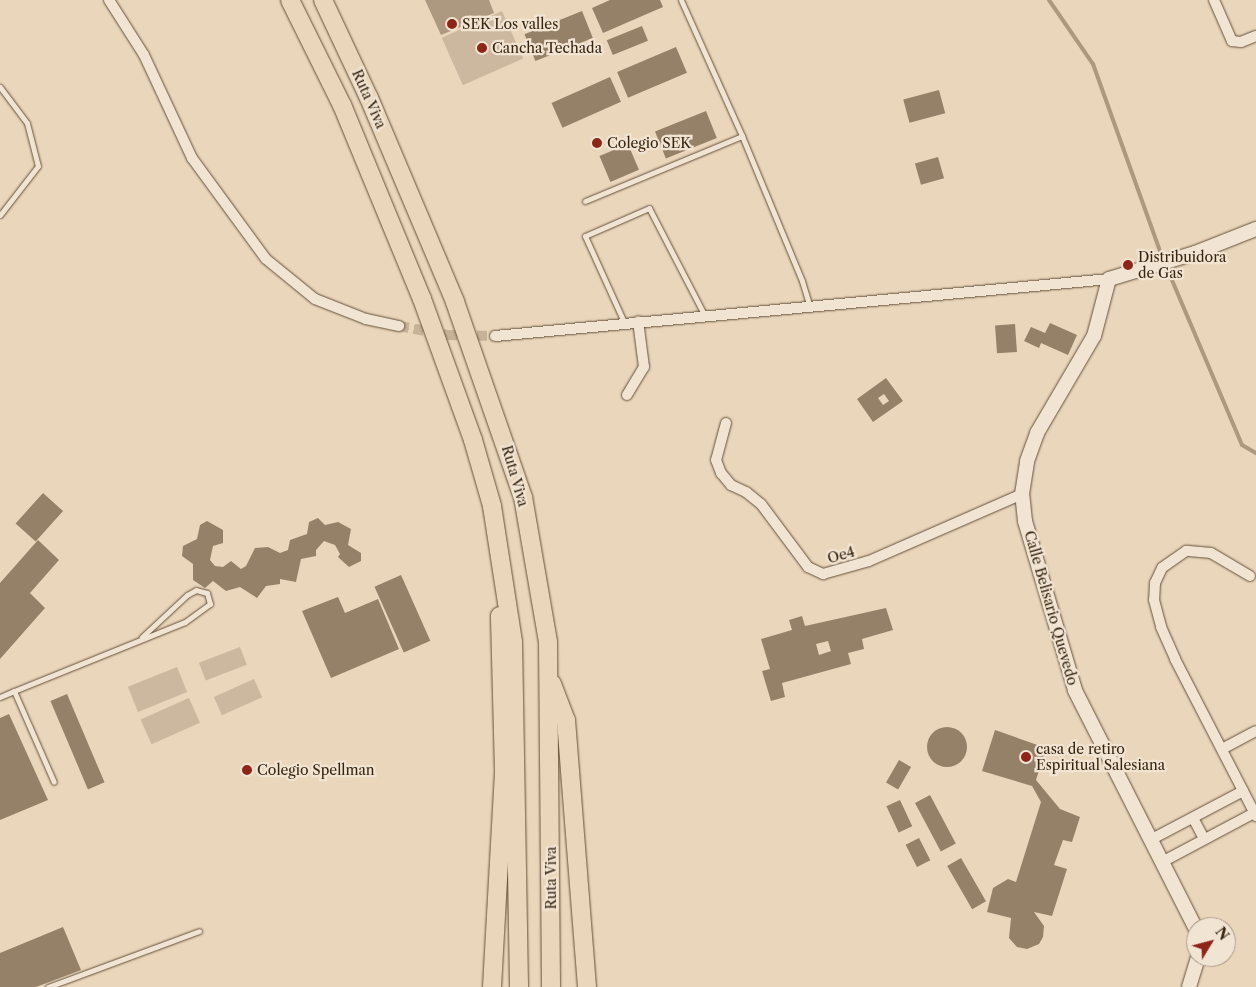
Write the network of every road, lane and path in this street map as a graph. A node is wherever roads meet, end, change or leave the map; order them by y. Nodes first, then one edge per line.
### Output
1 (109, 0) edge
2 (290, 0) edge
3 (323, 0) edge
4 (681, 0) edge
5 (1214, 0) edge
6 (1256, 36) edge
7 (0, 87) edge
8 (742, 136) junction
9 (585, 201) dead end
10 (0, 215) edge
11 (1256, 229) edge
12 (1109, 280) junction
13 (810, 308) junction
14 (705, 316) junction
15 (638, 321) junction
16 (624, 322) junction
17 (399, 326) tunnel mouth
18 (494, 336) tunnel mouth
19 (627, 395) dead end
20 (726, 422) dead end
21 (1022, 494) junction
22 (502, 572) junction
23 (1250, 576) dead end
24 (142, 637) junction
25 (550, 679) junction
26 (14, 691) junction
27 (0, 697) edge
28 (1256, 732) edge
29 (1222, 749) junction
30 (54, 782) dead end
31 (1244, 791) junction
32 (1255, 814) edge
33 (1193, 818) junction
34 (1152, 839) junction
35 (1204, 839) junction
36 (1162, 862) junction
37 (1190, 917) edge
38 (199, 931) dead end
39 (1195, 967) edge
40 (48, 987) edge
41 (492, 987) edge
42 (519, 987) edge
43 (551, 987) edge
44 (587, 987) edge
45 (1189, 987) edge

1 - 17 street
2 - 22 highway, Ruta Viva
3 - 25 highway, Ruta Viva
4 - 8 lane
5 - 6 street
7 - 10 lane
8 - 9 lane
8 - 13 lane
11 - 12 street
12 - 13 street
12 - 21 street, Calle Belisario Quevedo
13 - 14 street
14 - 15 street
14 - 16 lane
15 - 16 street
15 - 19 street
16 - 18 street
20 - 21 street, Oe4
21 - 34 street, Calle Belisario Quevedo
22 - 41 highway
22 - 42 highway, Ruta Viva
23 - 29 street
24 - 24 lane
24 - 26 lane
25 - 43 highway, Ruta Viva
25 - 44 highway
26 - 27 lane
26 - 30 lane
28 - 29 street
29 - 31 street
31 - 32 street
31 - 33 street
32 - 35 street
33 - 34 street
33 - 35 street
34 - 36 street, Calle Belisario Quevedo
35 - 36 street
36 - 37 street, Calle Belisario Quevedo
38 - 40 lane
39 - 45 street

